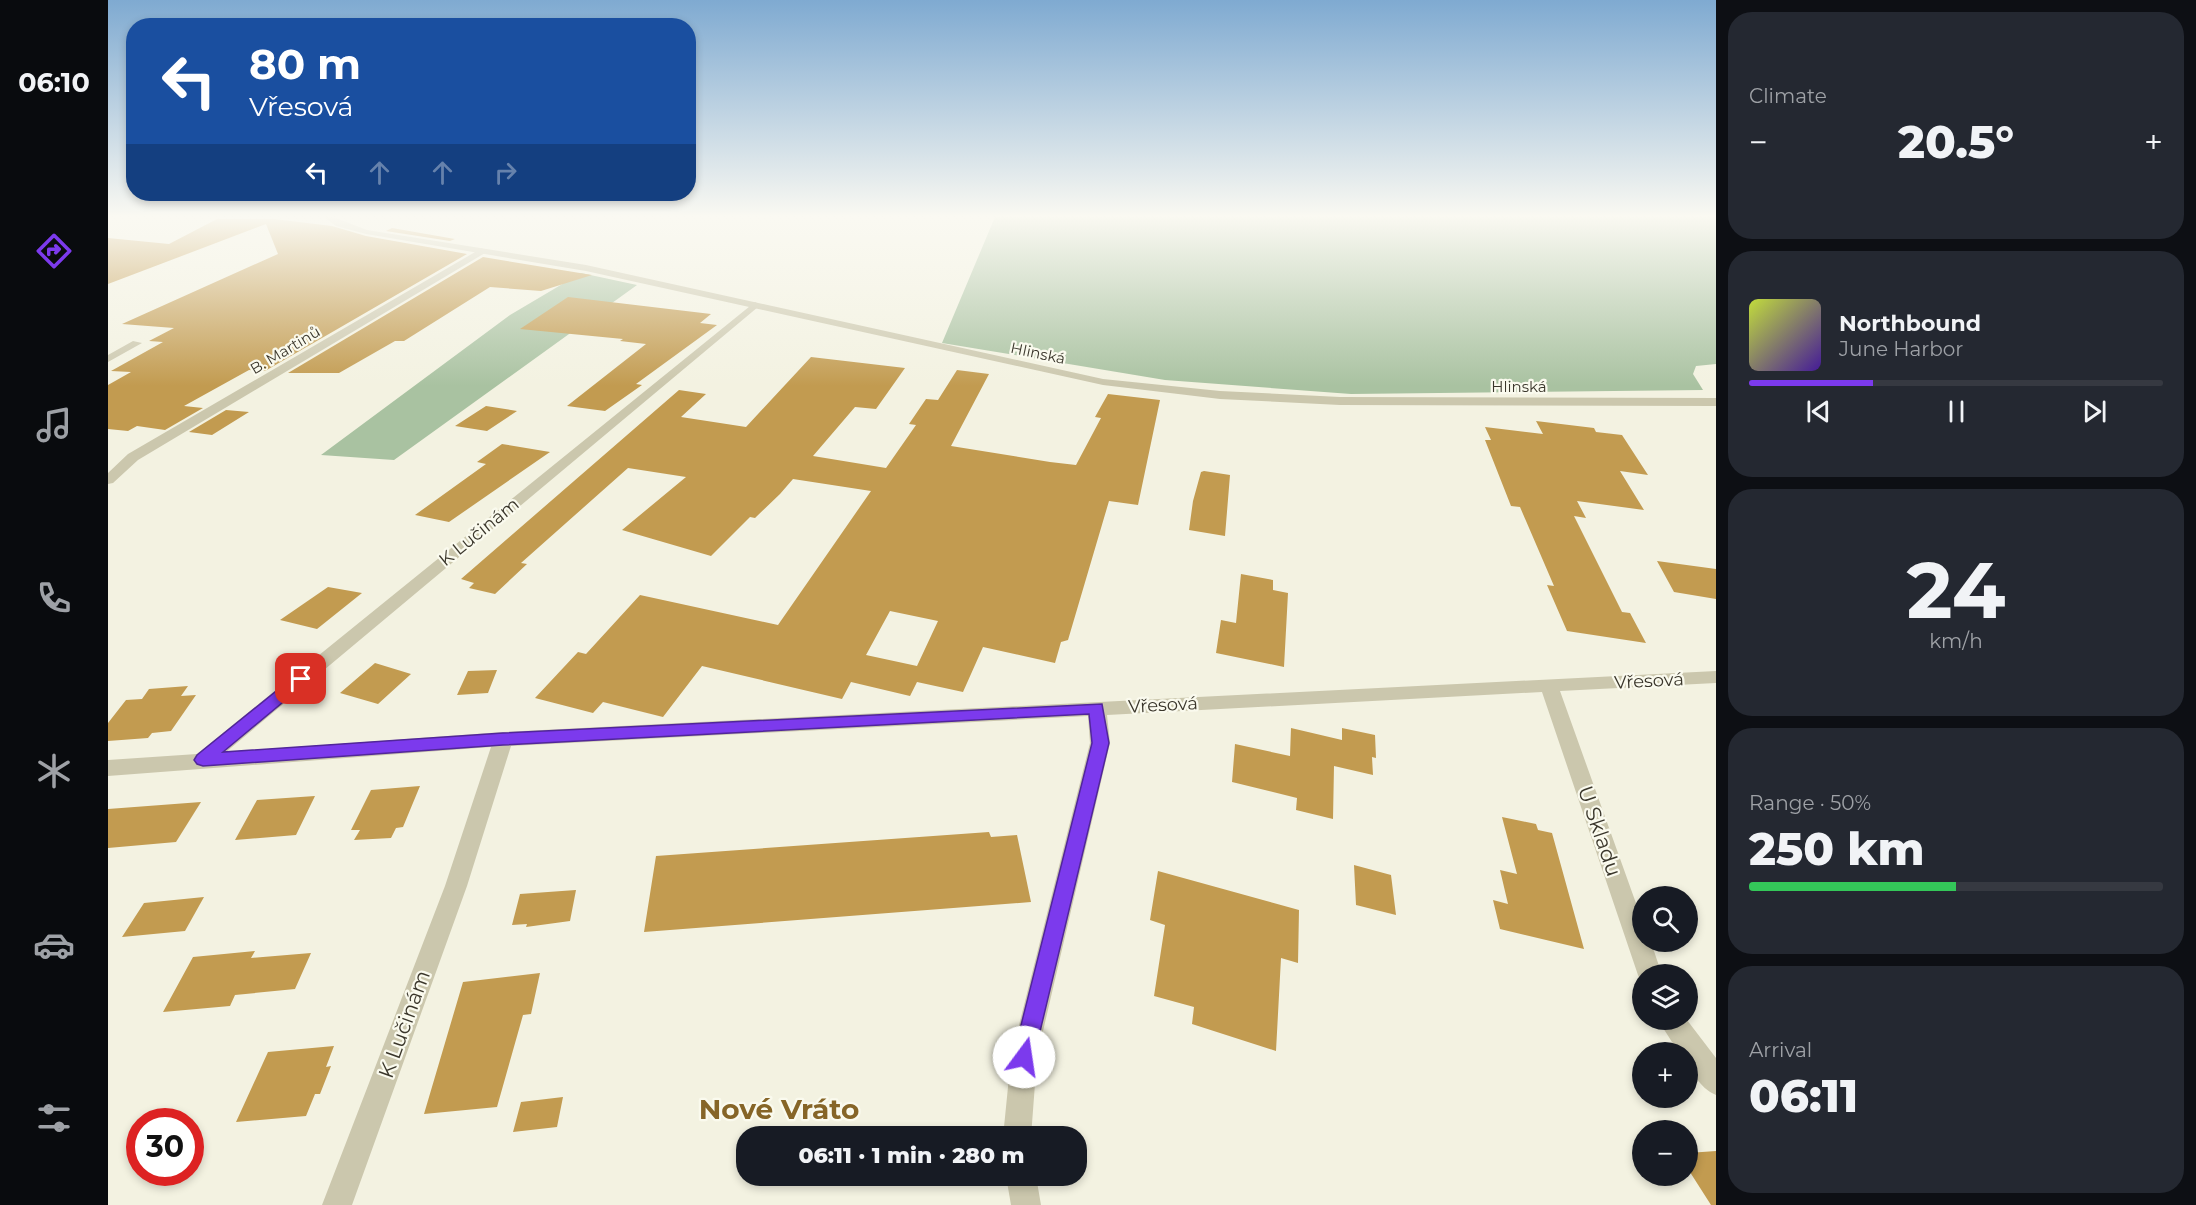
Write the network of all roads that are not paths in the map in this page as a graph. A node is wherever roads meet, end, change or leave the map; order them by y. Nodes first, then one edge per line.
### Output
1 (444, 273) edge
2 (610, 273) edge
3 (756, 305) junction
4 (137, 344) dead end
5 (108, 359) edge
6 (1716, 402) edge
7 (108, 480) edge
8 (1716, 677) edge
9 (1549, 687) junction
10 (1097, 708) junction
11 (503, 739) junction
12 (203, 760) junction
13 (108, 768) edge
14 (1646, 964) edge
15 (1678, 1030) edge
16 (1716, 1081) edge
17 (1018, 1126) edge
18 (1023, 1186) edge
19 (338, 1205) edge
20 (1026, 1205) edge

1 - 7 street, B. Martinů
2 - 3 street, Hlinská
3 - 6 street, Hlinská
3 - 12 street, K Lučinám
4 - 5 street
8 - 9 street, Vřesová
9 - 10 street, Vřesová
9 - 14 street, U Skladu
10 - 11 street, Vřesová
10 - 17 street
11 - 12 street, Vřesová
11 - 19 street, K Lučinám
12 - 13 street, Vřesová
15 - 16 street
18 - 20 street

